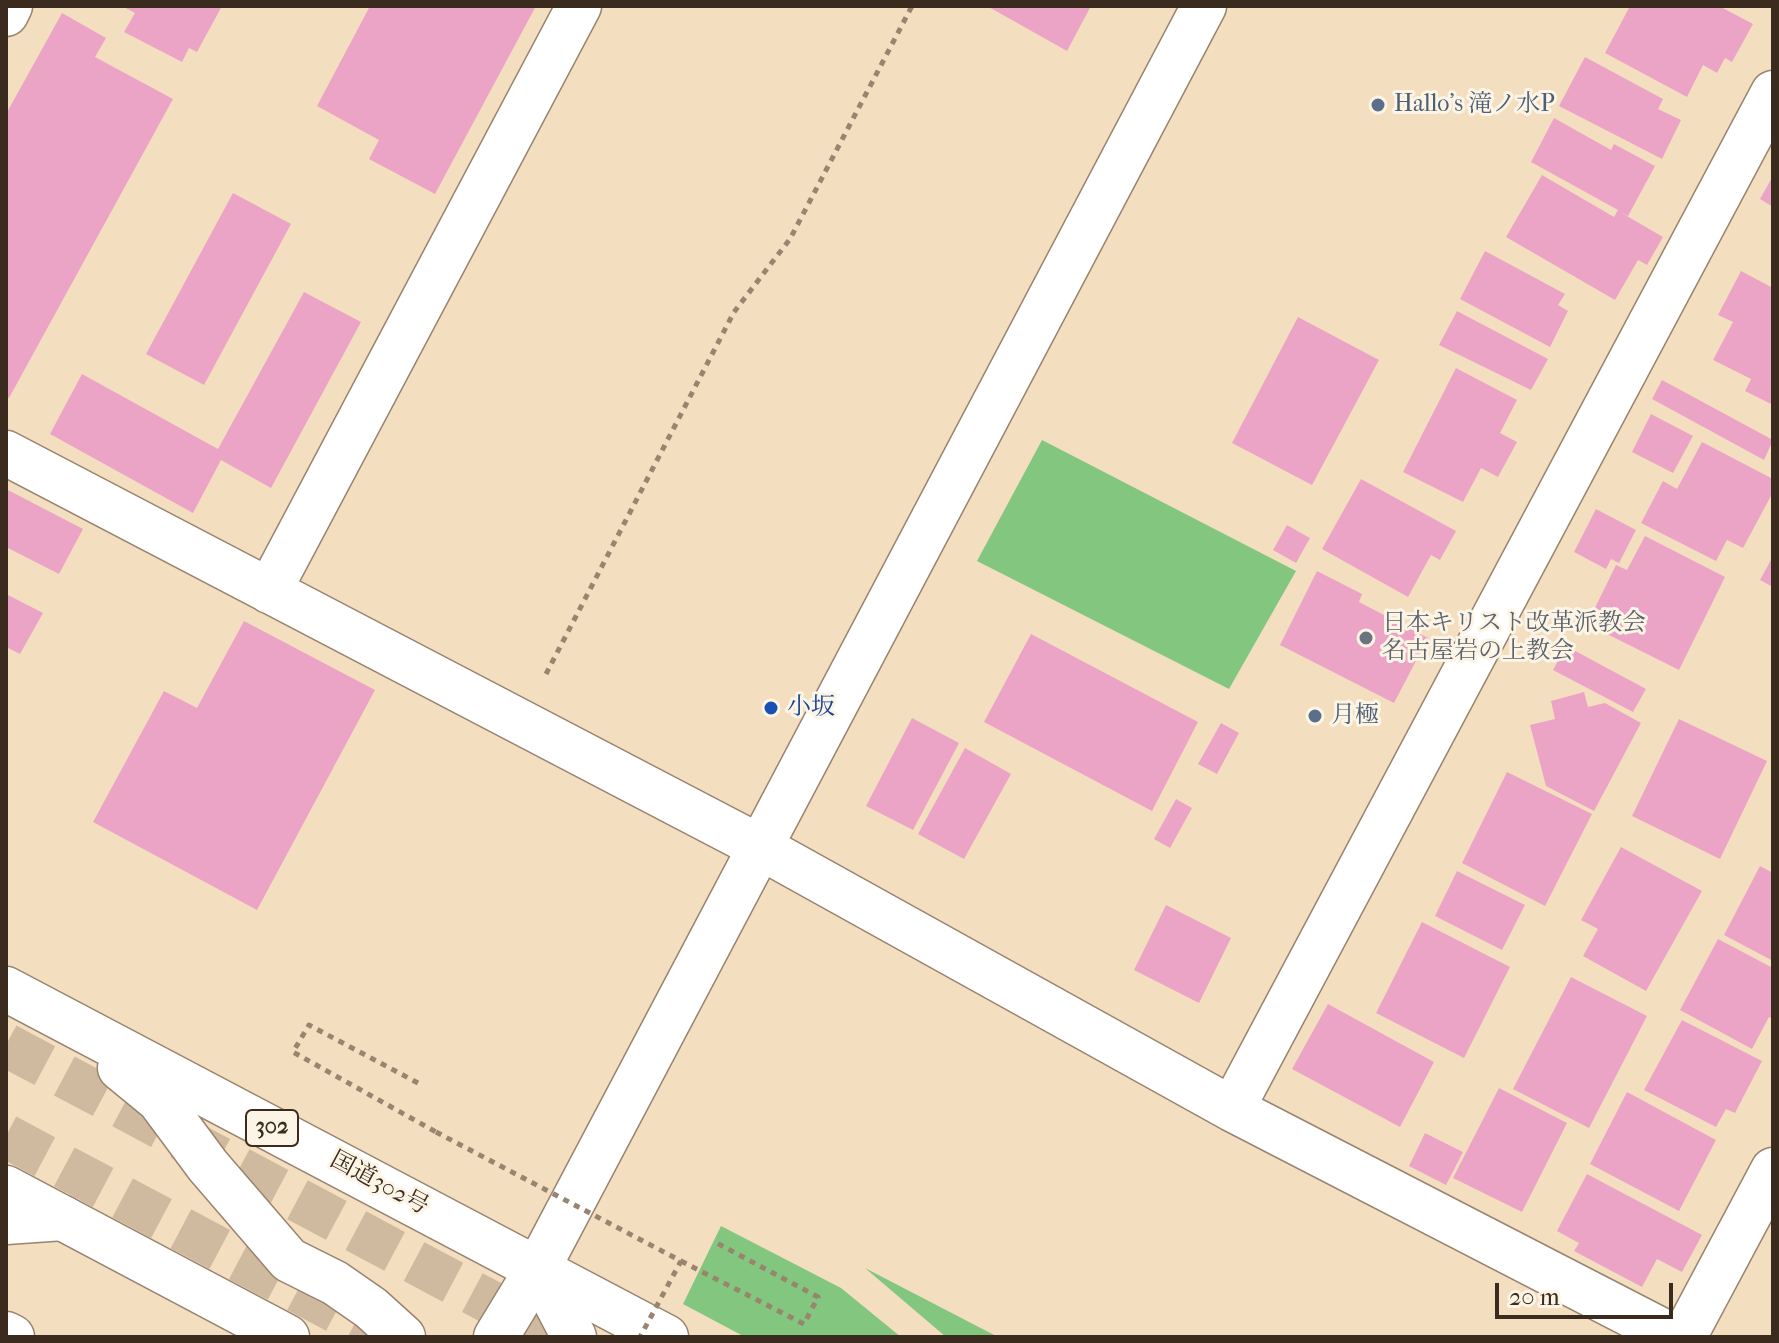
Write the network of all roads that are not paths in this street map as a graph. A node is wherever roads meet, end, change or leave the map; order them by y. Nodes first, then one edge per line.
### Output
1 (10, 6) edge
2 (579, 6) edge
3 (1204, 6) edge
4 (6, 14) edge
5 (1773, 93) edge
6 (6, 453) edge
7 (269, 591) junction
8 (760, 847) junction
9 (6, 989) edge
10 (52, 1013) junction
11 (1232, 1109) junction
12 (1773, 1170) edge
13 (6, 1188) edge
14 (63, 1218) junction
15 (6, 1222) edge
16 (538, 1268) junction
17 (6, 1334) edge
18 (12, 1337) edge
19 (287, 1337) edge
20 (403, 1337) edge
21 (496, 1337) edge
22 (574, 1337) edge
23 (666, 1337) edge
24 (1674, 1337) edge
25 (1684, 1337) edge

1 - 4 main road
2 - 7 main road
3 - 8 main road
5 - 11 main road
6 - 7 main road
7 - 8 main road
8 - 11 main road
8 - 16 main road
9 - 10 main road, 国道302号 / 302
10 - 16 main road, 国道302号 / 302
10 - 20 main road
11 - 24 main road
12 - 25 main road
13 - 14 main road
14 - 15 main road
14 - 19 main road
16 - 21 main road
16 - 22 main road
16 - 23 main road, 国道302号 / 302
17 - 18 main road

